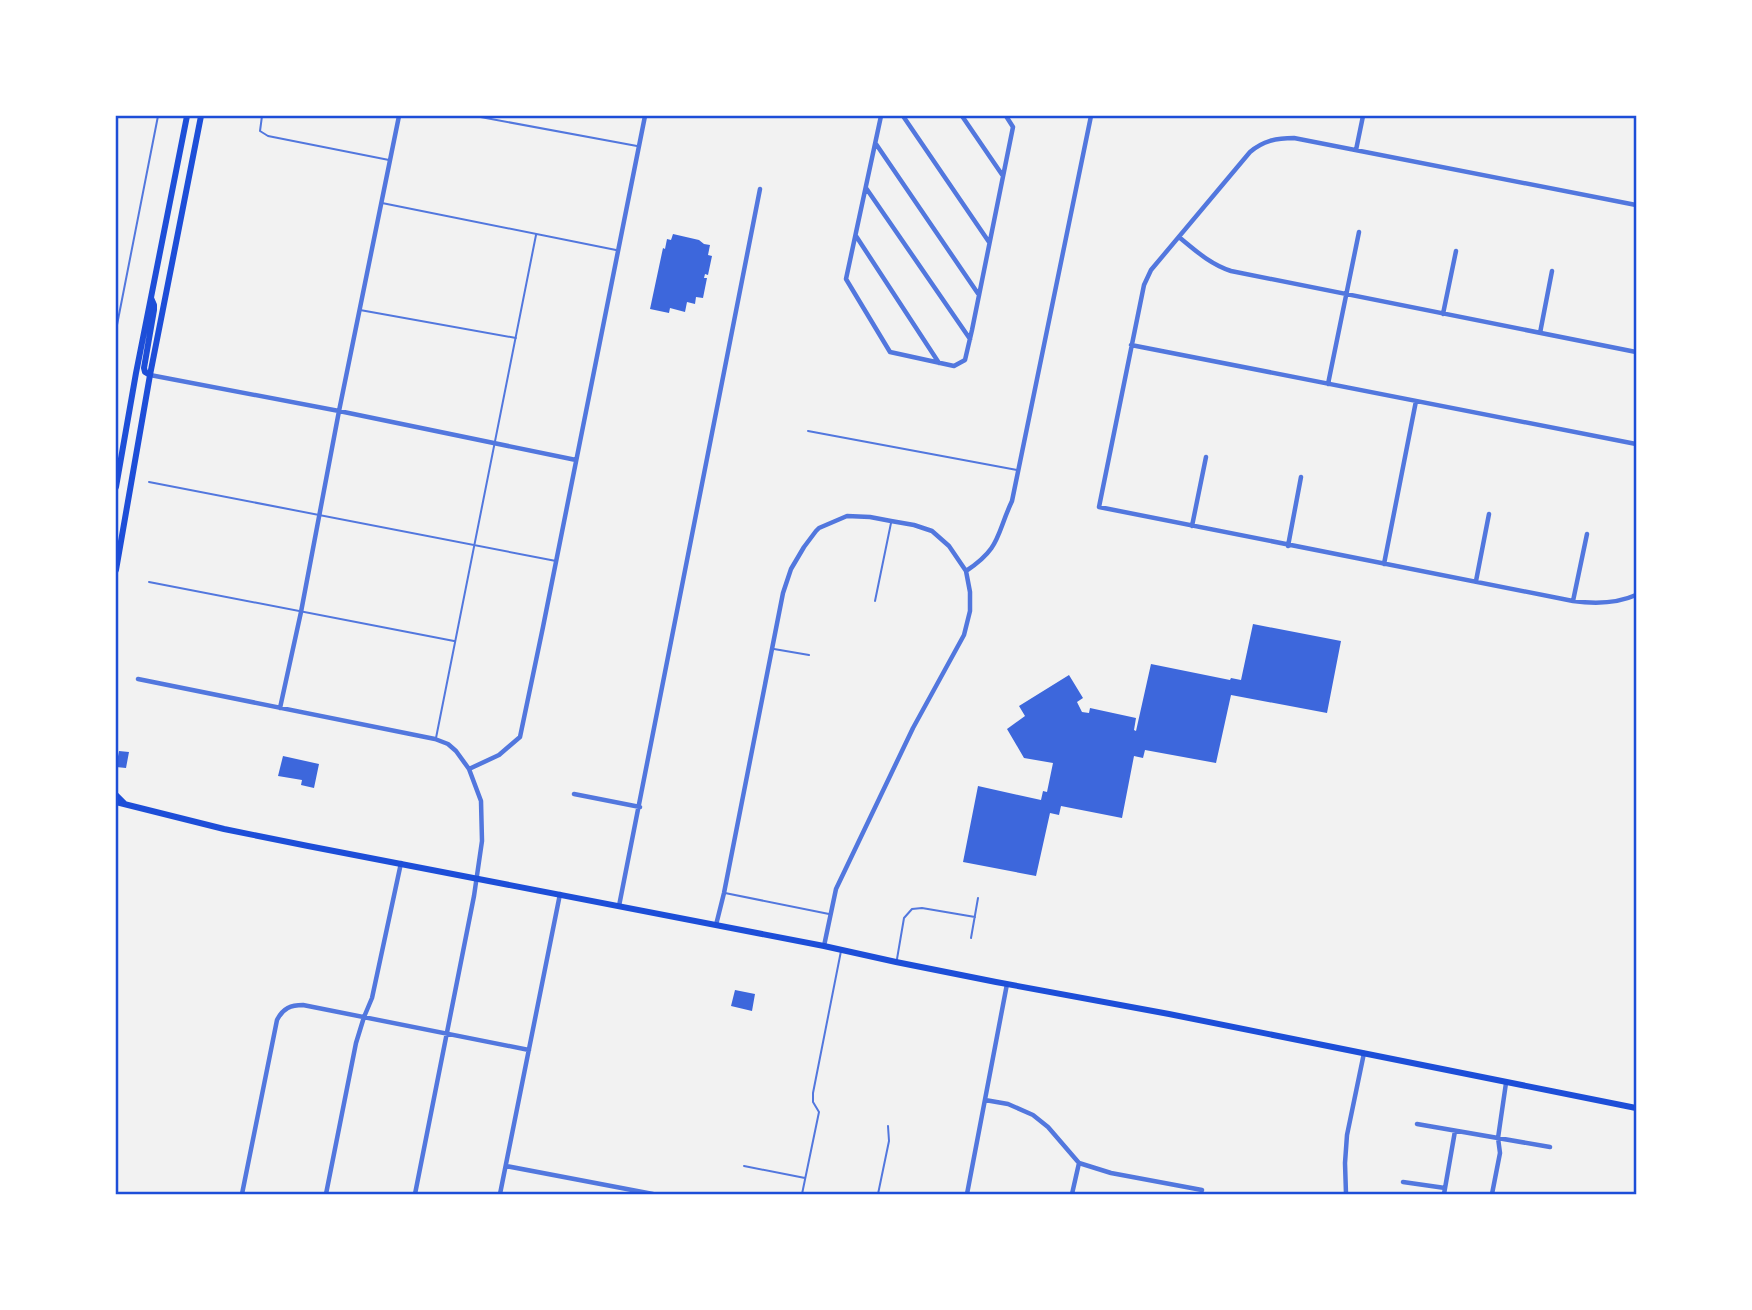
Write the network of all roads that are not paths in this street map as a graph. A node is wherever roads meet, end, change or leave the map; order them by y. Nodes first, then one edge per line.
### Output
1 (158, 116) edge
2 (187, 116) edge
3 (201, 116) edge
4 (262, 116) edge
5 (399, 116) edge
6 (475, 116) edge
7 (645, 116) edge
8 (881, 116) edge
9 (904, 116) edge
10 (962, 116) edge
11 (1006, 116) edge
12 (1091, 116) edge
13 (1363, 116) edge
14 (875, 143) junction
15 (638, 147) junction
16 (1356, 150) junction
17 (390, 160) junction
18 (1003, 176) junction
19 (760, 188) dead end
20 (866, 188) junction
21 (380, 203) junction
22 (1636, 205) edge
23 (1359, 232) dead end
24 (536, 235) junction
25 (855, 235) junction
26 (1179, 237) junction
27 (990, 243) junction
28 (617, 251) junction
29 (1456, 251) dead end
30 (1552, 271) dead end
31 (979, 295) junction
32 (1346, 295) junction
33 (151, 298) junction
34 (359, 309) junction
35 (1443, 314) junction
36 (116, 330) edge
37 (1540, 333) junction
38 (516, 338) junction
39 (970, 339) junction
40 (1131, 345) junction
41 (1636, 352) edge
42 (939, 363) junction
43 (150, 375) junction
44 (1328, 384) junction
45 (1416, 401) junction
46 (339, 411) junction
47 (808, 431) dead end
48 (494, 443) junction
49 (1636, 444) edge
50 (1206, 457) dead end
51 (576, 460) junction
52 (1018, 471) junction
53 (1301, 477) dead end
54 (149, 482) dead end
55 (116, 487) edge
56 (1489, 514) dead end
57 (319, 516) junction
58 (891, 521) junction
59 (1192, 526) junction
60 (1587, 534) dead end
61 (474, 546) junction
62 (1288, 546) junction
63 (556, 562) junction
64 (1384, 564) junction
65 (116, 570) edge
66 (966, 571) junction
67 (1476, 581) junction
68 (149, 582) dead end
69 (1636, 596) edge
70 (875, 601) dead end
71 (1573, 601) junction
72 (301, 612) junction
73 (455, 642) junction
74 (773, 649) junction
75 (809, 655) dead end
76 (138, 679) dead end
77 (280, 708) junction
78 (435, 739) junction
79 (469, 769) junction
80 (574, 794) dead end
81 (116, 795) edge
82 (116, 802) edge
83 (127, 805) junction
84 (640, 807) junction
85 (116, 808) edge
86 (401, 863) junction
87 (476, 879) junction
88 (724, 893) junction
89 (560, 894) junction
90 (978, 898) dead end
91 (619, 906) junction
92 (830, 914) junction
93 (975, 917) junction
94 (716, 925) junction
95 (971, 938) dead end
96 (824, 946) junction
97 (841, 950) junction
98 (896, 962) junction
99 (1007, 984) junction
100 (364, 1017) junction
101 (446, 1033) junction
102 (529, 1050) junction
103 (1364, 1054) junction
104 (1506, 1083) junction
105 (985, 1100) junction
106 (1636, 1108) edge
107 (1417, 1124) dead end
108 (888, 1126) dead end
109 (1455, 1131) junction
110 (1498, 1138) junction
111 (1550, 1147) dead end
112 (1079, 1163) junction
113 (506, 1166) junction
114 (744, 1166) dead end
115 (806, 1178) junction
116 (1403, 1182) dead end
117 (1202, 1190) dead end
118 (1444, 1191) edge
119 (242, 1195) edge
120 (327, 1195) edge
121 (415, 1195) edge
122 (500, 1195) edge
123 (653, 1195) edge
124 (803, 1195) edge
125 (878, 1195) edge
126 (967, 1195) edge
127 (1072, 1195) edge
128 (1346, 1195) edge
129 (1492, 1195) edge

1 - 36 lane
2 - 33 main road
3 - 43 main road
4 - 17 lane
5 - 17 street
6 - 15 lane
7 - 15 street
8 - 14 street
9 - 27 street
10 - 18 street
11 - 18 street
12 - 52 street
13 - 16 street
14 - 20 street
14 - 31 street
15 - 28 street
16 - 22 street
16 - 26 street
17 - 21 street
18 - 27 street
19 - 84 street
20 - 25 street
20 - 39 street
21 - 24 lane
21 - 34 street
23 - 32 street
24 - 28 lane
24 - 38 lane
25 - 42 street
25 - 42 street
26 - 32 street
26 - 40 street
27 - 31 street
28 - 51 street
29 - 35 street
30 - 37 street
31 - 39 street
32 - 35 street
32 - 44 street
33 - 43 main road
33 - 55 main road
34 - 38 lane
34 - 46 street
35 - 37 street
37 - 41 street
38 - 48 lane
39 - 42 street
40 - 44 street
40 - 59 street
43 - 46 street
43 - 65 main road
44 - 45 street
45 - 49 street
45 - 64 street
46 - 48 street
46 - 57 street
47 - 52 lane
48 - 51 street
48 - 61 lane
50 - 59 street
51 - 63 street
52 - 66 street
53 - 62 street
54 - 57 lane
56 - 67 street
57 - 61 lane
57 - 72 street
58 - 66 street
58 - 70 lane
58 - 74 street
59 - 62 street
60 - 71 street
61 - 63 lane
61 - 73 lane
62 - 64 street
63 - 79 street
64 - 67 street
66 - 92 street
67 - 71 street
68 - 72 lane
69 - 71 street
72 - 73 lane
72 - 77 street
73 - 78 lane
74 - 75 lane
74 - 88 street
76 - 77 street
77 - 78 street
78 - 79 street
79 - 87 street
80 - 84 street
81 - 83 main road
82 - 83 main road
83 - 85 main road
83 - 86 main road
84 - 91 street
86 - 87 main road
86 - 100 street
87 - 89 main road
87 - 101 street
88 - 92 lane
88 - 94 street
89 - 91 main road
89 - 102 street
90 - 93 lane
91 - 94 main road
92 - 96 street
93 - 95 lane
93 - 98 lane
94 - 96 main road
96 - 97 main road
97 - 98 main road
97 - 115 lane
98 - 99 main road
99 - 103 main road
99 - 105 street
100 - 101 street
100 - 119 street
100 - 120 street
101 - 102 street
101 - 121 street
102 - 113 street
103 - 104 main road
103 - 128 street
104 - 106 main road
104 - 110 street
105 - 112 street
105 - 126 street
107 - 109 street
108 - 125 lane
109 - 110 street
109 - 118 street
110 - 111 street
110 - 129 street
112 - 117 street
112 - 127 street
113 - 122 street
113 - 123 street
114 - 115 lane
115 - 124 lane
116 - 118 street

